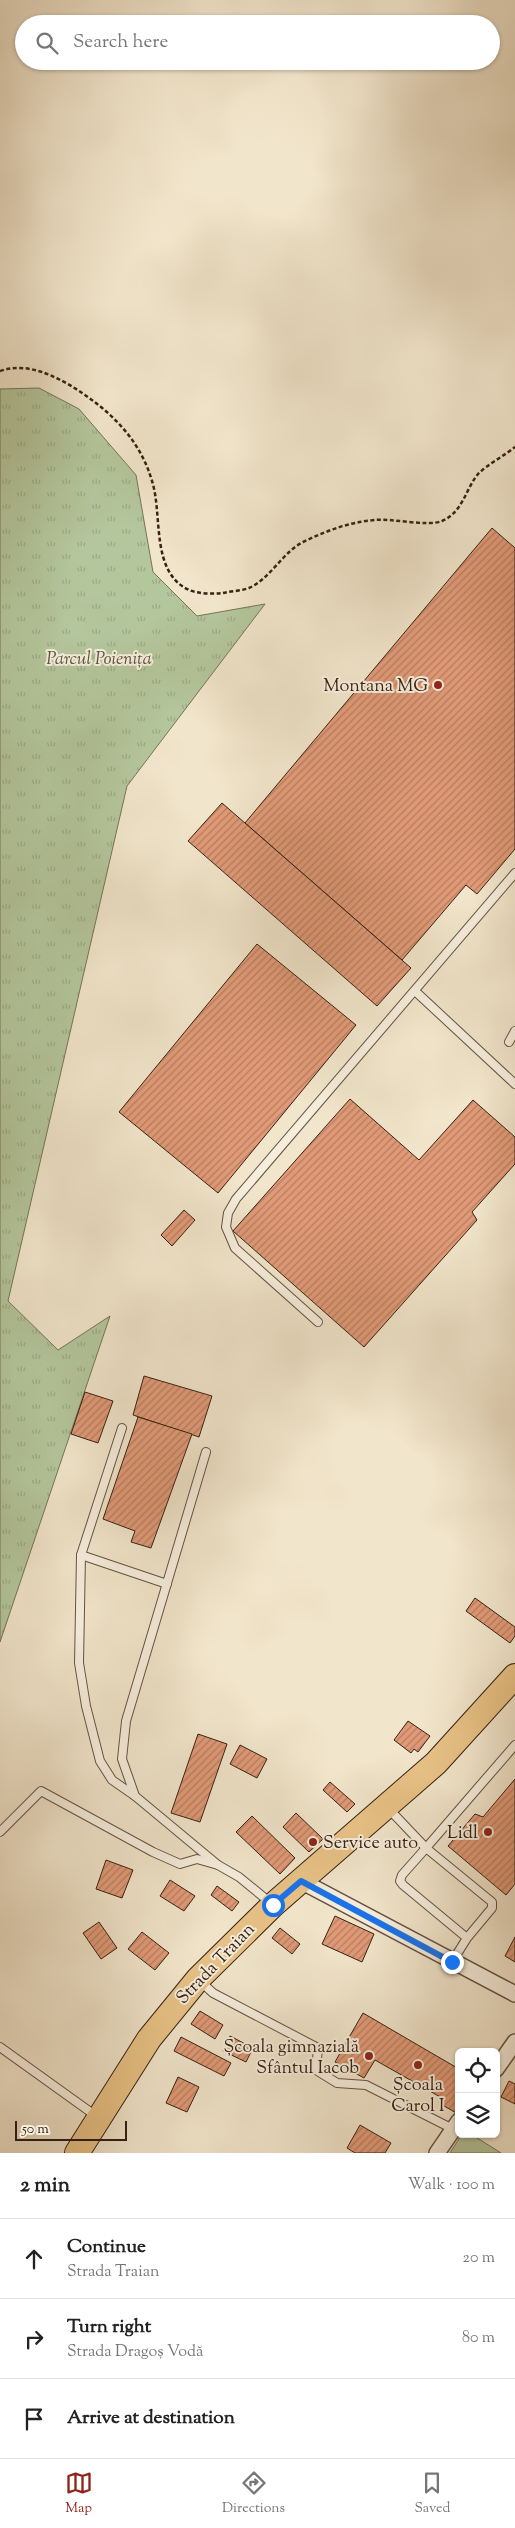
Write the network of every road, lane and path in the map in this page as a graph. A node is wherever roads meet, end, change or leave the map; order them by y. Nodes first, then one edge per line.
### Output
1 (0, 371) edge
2 (515, 447) edge
3 (515, 874) edge
4 (415, 991) junction
5 (515, 1031) edge
6 (509, 1042) dead end
7 (515, 1084) edge
8 (318, 1322) dead end
9 (122, 1428) dead end
10 (206, 1452) dead end
11 (81, 1556) junction
12 (167, 1584) junction
13 (515, 1676) edge
14 (515, 1745) edge
15 (135, 1796) junction
16 (388, 1808) junction
17 (0, 1832) edge
18 (426, 1848) junction
19 (218, 1865) junction
20 (301, 1881) junction
21 (273, 1905) junction
22 (468, 1938) junction
23 (452, 1962) junction
24 (198, 1979) junction
25 (515, 1994) edge
26 (515, 2042) edge
27 (0, 2047) edge
28 (500, 2063) edge
29 (98, 2118) junction
30 (455, 2125) edge
31 (455, 2126) edge
32 (76, 2153) edge
33 (436, 2153) edge

1 - 2 path
3 - 4 lane
4 - 7 lane
4 - 8 lane
5 - 6 lane
9 - 11 lane
10 - 12 lane
11 - 12 lane
11 - 15 lane
12 - 15 lane
13 - 16 main road, Strada Traian
14 - 18 lane
15 - 19 lane
16 - 18 lane
16 - 20 main road, Strada Traian
17 - 19 lane
18 - 22 lane
18 - 22 lane
19 - 21 lane
20 - 21 main road, Strada Traian
20 - 23 street
21 - 24 main road, Strada Traian
22 - 23 lane
23 - 25 street
24 - 29 main road, Strada Traian
24 - 30 lane
26 - 28 street
27 - 29 lane
29 - 32 main road, Strada Traian
31 - 33 street

